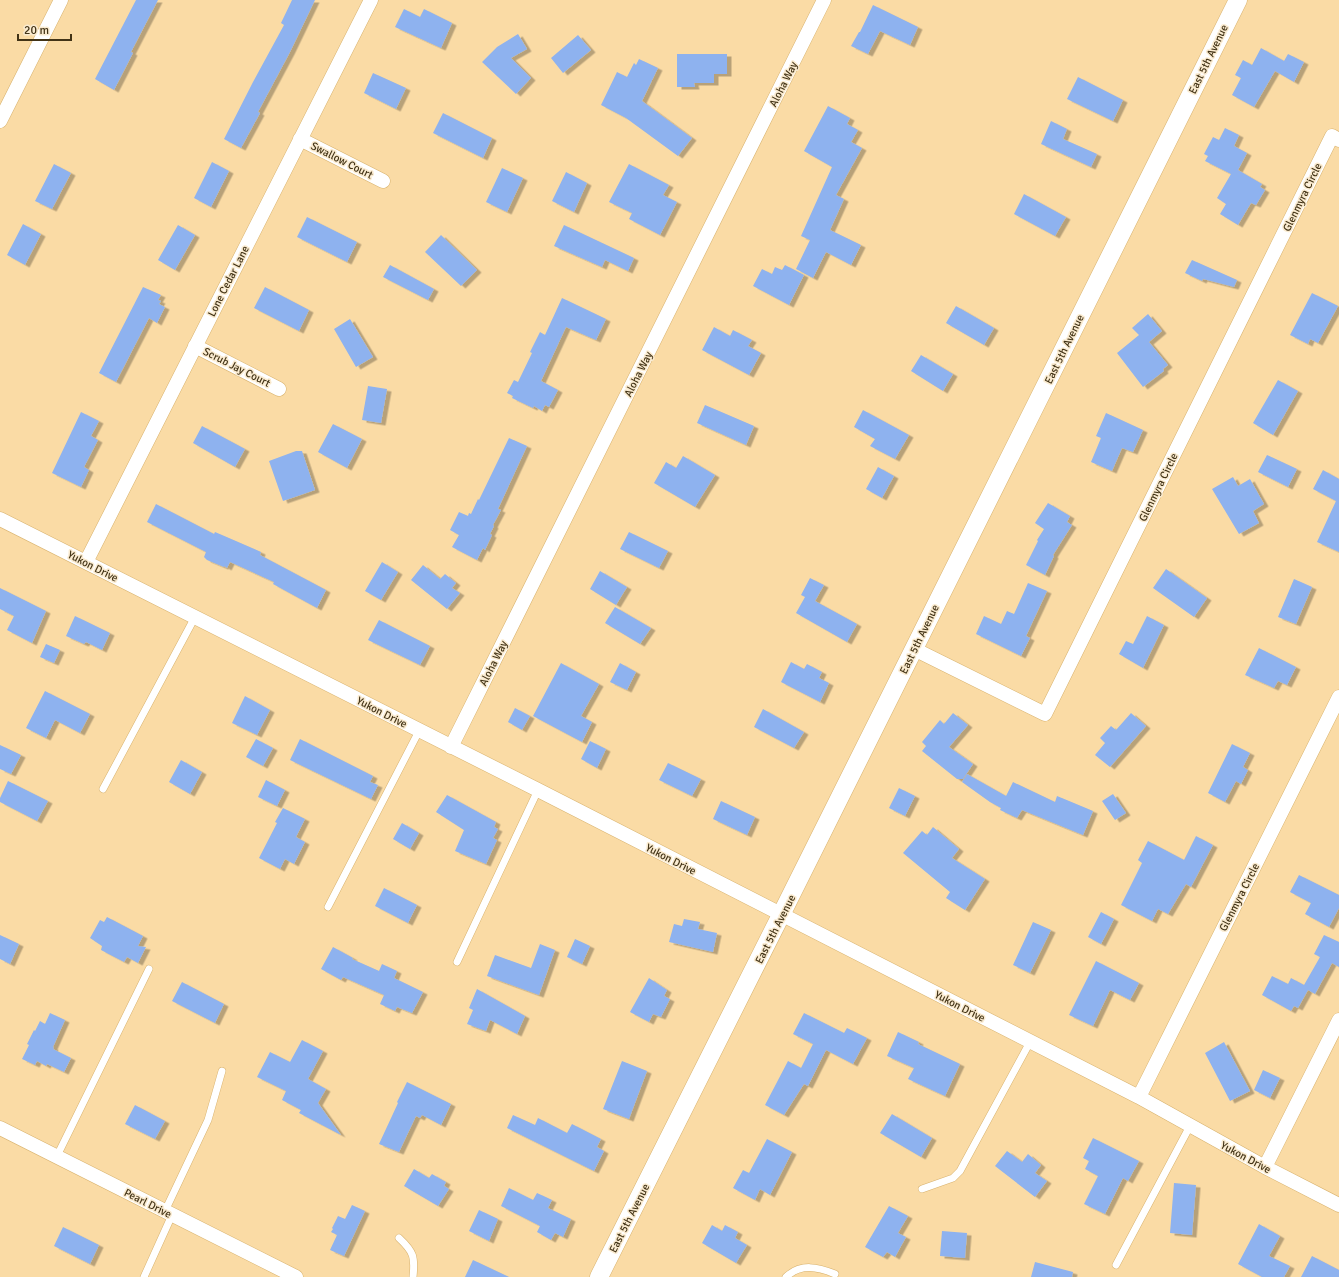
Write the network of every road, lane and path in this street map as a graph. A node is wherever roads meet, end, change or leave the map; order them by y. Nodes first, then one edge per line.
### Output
1 (61, 0) edge
2 (371, 0) edge
3 (824, 0) edge
4 (1238, 0) edge
5 (0, 121) edge
6 (300, 139) junction
7 (1339, 140) edge
8 (383, 181) dead end
9 (195, 346) junction
10 (279, 389) dead end
11 (0, 519) edge
12 (86, 562) junction
13 (195, 617) junction
14 (914, 649) junction
15 (1339, 697) edge
16 (419, 731) junction
17 (451, 747) junction
18 (103, 789) dead end
19 (538, 790) junction
20 (328, 907) dead end
21 (782, 915) junction
22 (457, 962) dead end
23 (148, 970) dead end
24 (1339, 1020) edge
25 (1030, 1042) junction
26 (222, 1070) dead end
27 (1139, 1097) junction
28 (1190, 1126) junction
29 (0, 1128) edge
30 (57, 1156) junction
31 (1265, 1167) junction
32 (922, 1189) dead end
33 (1339, 1205) edge
34 (168, 1213) junction
35 (399, 1238) dead end
36 (1116, 1265) dead end
37 (836, 1274) dead end
38 (144, 1277) edge
39 (296, 1277) edge
40 (413, 1277) edge
41 (599, 1277) edge
42 (786, 1277) edge

1 - 5 street
2 - 6 street, Lone Cedar Lane
3 - 17 street, Aloha Way
4 - 14 street, East 5th Avenue
6 - 8 street, Swallow Court
6 - 9 street, Lone Cedar Lane
7 - 14 street, Glenmyra Circle
9 - 10 street, Scrub Jay Court
9 - 12 street, Lone Cedar Lane
11 - 12 street, Yukon Drive
12 - 13 street, Yukon Drive
13 - 16 street, Yukon Drive
13 - 18 lane
14 - 21 street, East 5th Avenue
15 - 27 street, Glenmyra Circle
16 - 17 street, Yukon Drive
16 - 20 lane
17 - 19 street, Yukon Drive
19 - 21 street, Yukon Drive
19 - 22 lane
21 - 25 street, Yukon Drive
21 - 41 street, East 5th Avenue
23 - 30 lane
24 - 31 street
25 - 27 street, Yukon Drive
25 - 32 lane
26 - 34 lane
27 - 28 street, Yukon Drive
28 - 31 street, Yukon Drive
28 - 36 lane
29 - 30 street, Pearl Drive
30 - 34 street, Pearl Drive
31 - 33 street, Yukon Drive
34 - 38 lane
34 - 39 street, Pearl Drive
35 - 40 lane
37 - 42 lane

